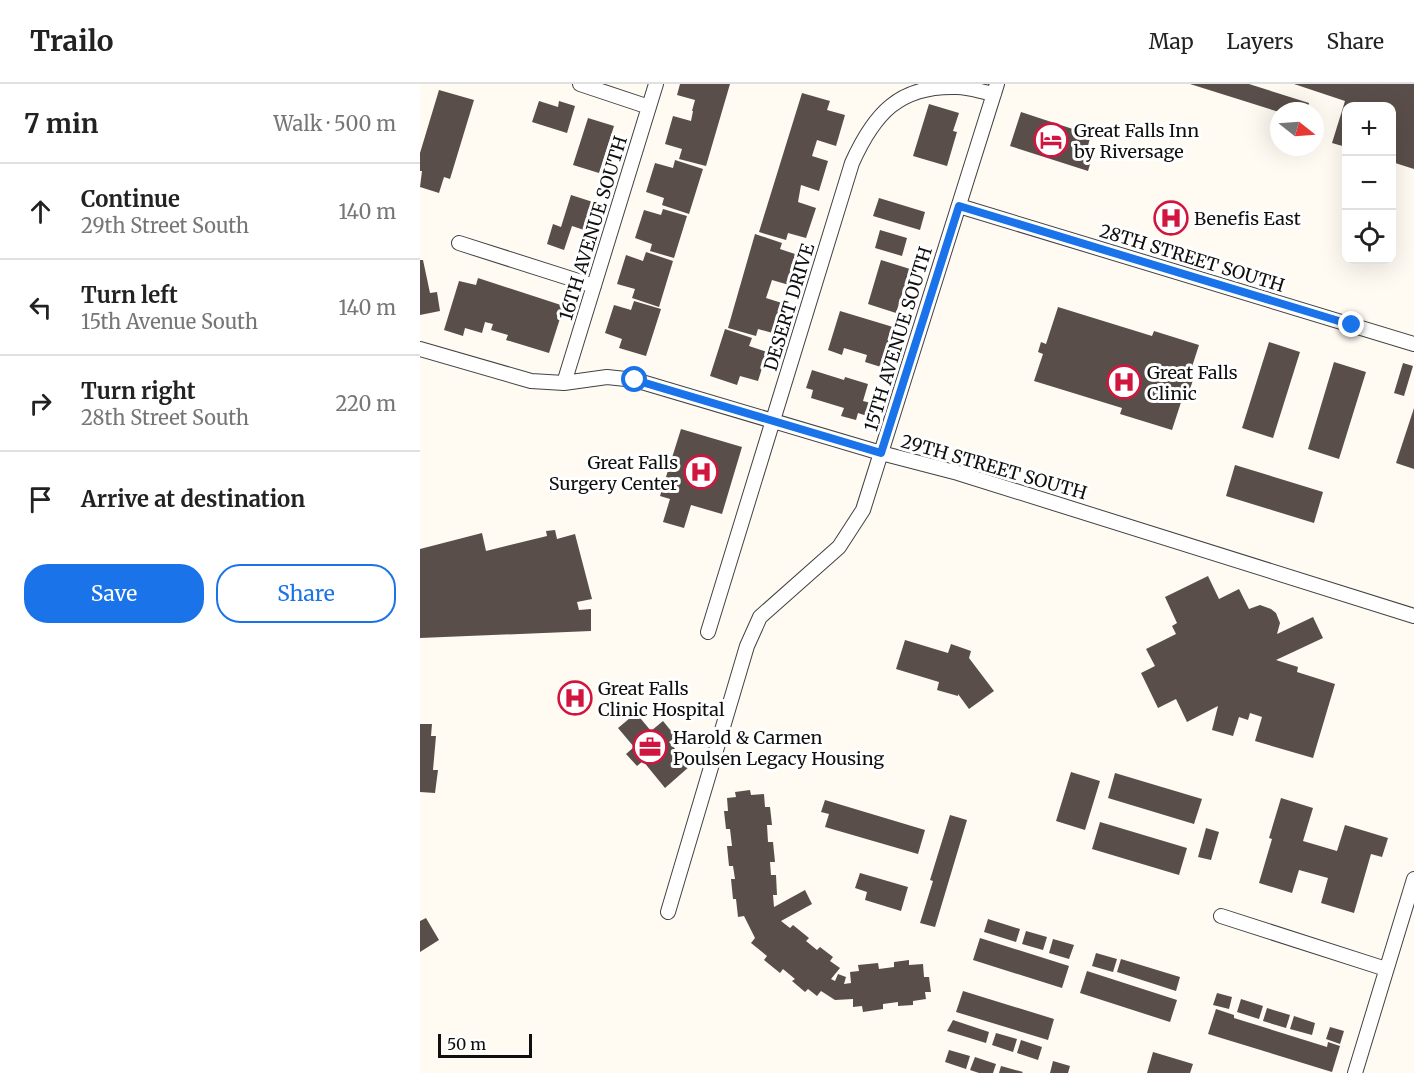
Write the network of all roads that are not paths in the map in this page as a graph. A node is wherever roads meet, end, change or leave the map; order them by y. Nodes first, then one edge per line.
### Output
1 (580, 84) edge
2 (656, 84) edge
3 (996, 89) edge
4 (649, 107) junction
5 (959, 206) junction
6 (459, 243) dead end
7 (594, 286) junction
8 (1414, 344) edge
9 (420, 349) edge
10 (564, 383) junction
11 (772, 421) junction
12 (881, 453) junction
13 (1414, 615) edge
14 (708, 632) dead end
15 (1414, 879) edge
16 (668, 912) dead end
17 (1221, 916) dead end
18 (1386, 969) junction
19 (1355, 1073) edge

1 - 4 street
2 - 4 street, 16TH AVENUE SOUTH
3 - 5 street, 15TH AVENUE SOUTH
3 - 11 street, DESERT DRIVE
4 - 7 street, 16TH AVENUE SOUTH
5 - 8 street, 28TH STREET SOUTH
5 - 12 street, 15TH AVENUE SOUTH
6 - 7 street
7 - 10 street, 16TH AVENUE SOUTH
9 - 10 street, 29TH STREET SOUTH
10 - 11 street, 29TH STREET SOUTH
11 - 12 street, 29TH STREET SOUTH
11 - 14 street, DESERT DRIVE
12 - 13 street, 29TH STREET SOUTH
12 - 16 street, 15TH AVENUE SOUTH
15 - 18 street
17 - 18 street
18 - 19 street

